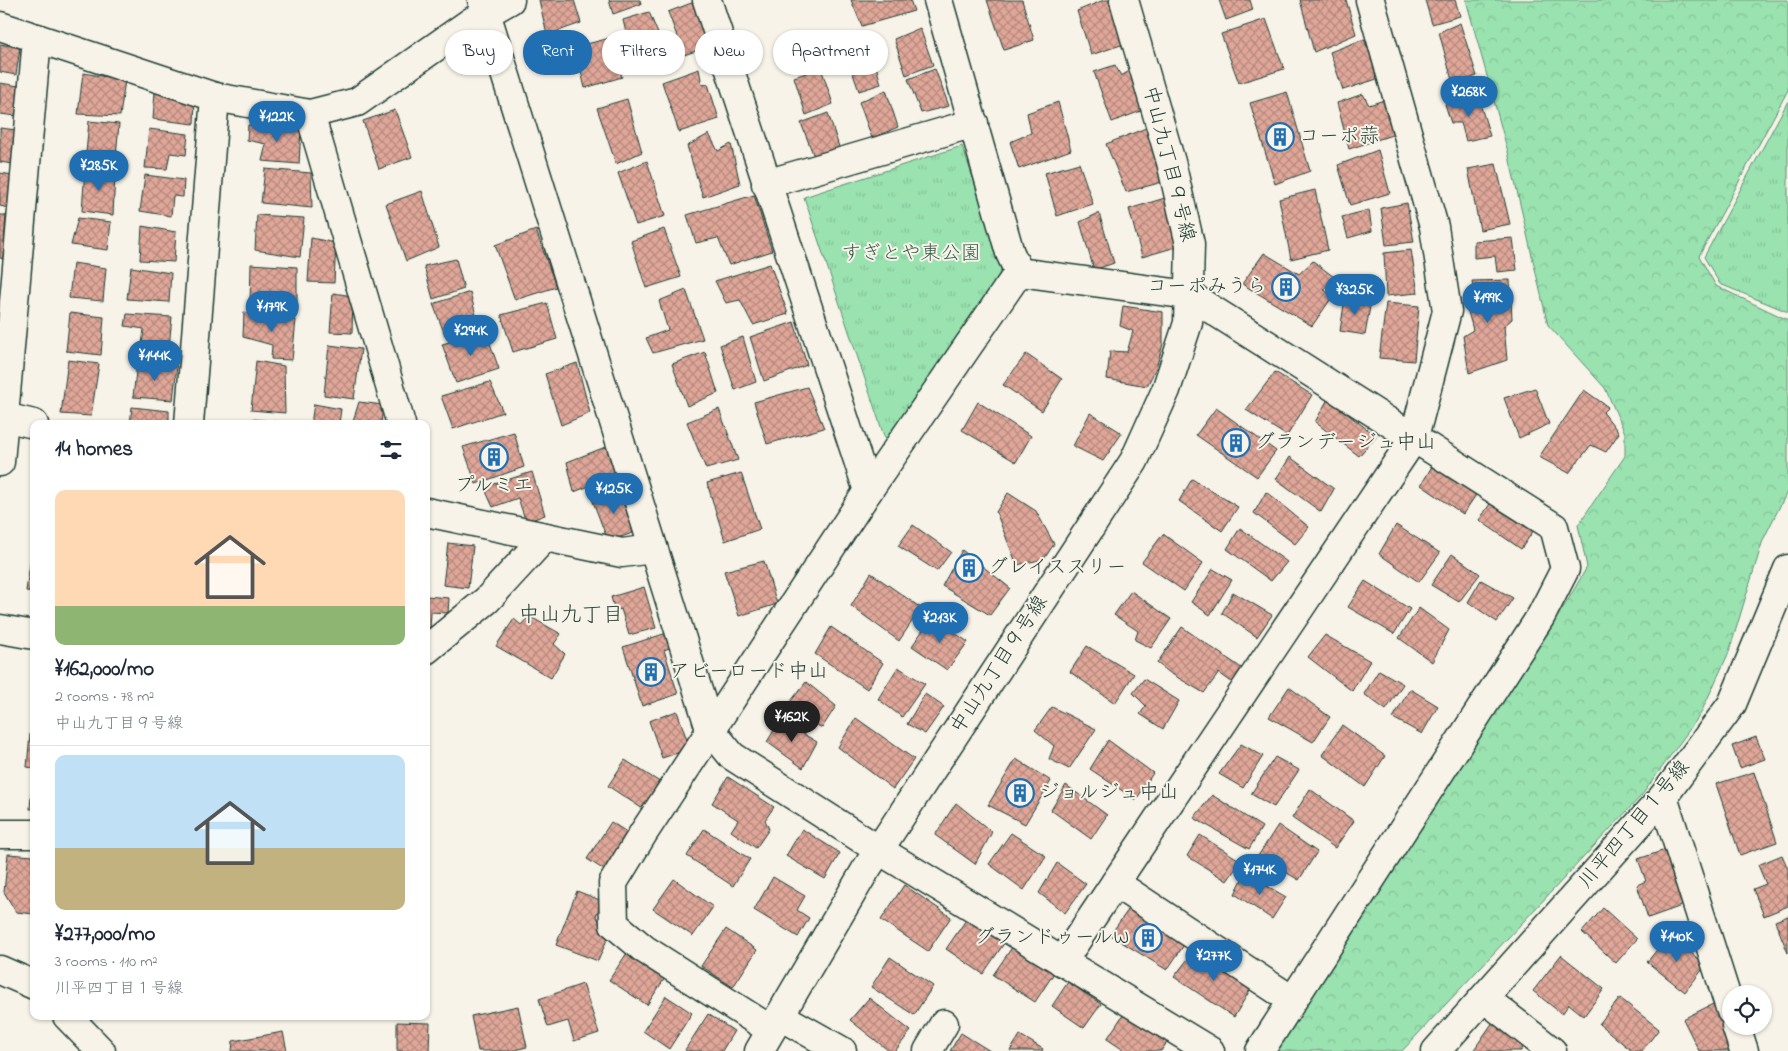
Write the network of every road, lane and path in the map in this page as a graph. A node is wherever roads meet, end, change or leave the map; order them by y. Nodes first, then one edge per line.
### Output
1 (510, 0) edge
2 (707, 0) edge
3 (938, 0) edge
4 (1124, 0) edge
5 (1370, 0) edge
6 (484, 7) edge
7 (0, 26) edge
8 (38, 38) junction
9 (214, 97) junction
10 (310, 114) junction
11 (974, 124) junction
12 (766, 184) junction
13 (1019, 272) junction
14 (1189, 295) junction
15 (2, 417) edge
16 (189, 420) edge
17 (400, 420) edge
18 (30, 423) edge
19 (1414, 438) junction
20 (0, 462) edge
21 (868, 491) junction
22 (430, 512) edge
23 (545, 537) junction
24 (653, 549) junction
25 (1788, 569) edge
26 (0, 629) edge
27 (30, 634) edge
28 (430, 647) edge
29 (710, 729) junction
30 (1663, 798) junction
31 (0, 834) edge
32 (30, 834) edge
33 (879, 850) junction
34 (1115, 883) junction
35 (1062, 962) junction
36 (0, 970) edge
37 (30, 983) edge
38 (1723, 985) edge
39 (1484, 998) junction
40 (1292, 1000) junction
41 (71, 1020) edge
42 (944, 1024) dead end
43 (770, 1032) edge
44 (1739, 1035) edge
45 (101, 1051) edge
46 (842, 1051) edge
47 (928, 1051) edge
48 (1210, 1051) edge
49 (1260, 1051) edge
50 (1436, 1051) edge
51 (1552, 1051) edge
52 (1744, 1051) edge

1 - 6 street
2 - 12 street
3 - 11 street
4 - 14 street, 中山九丁目９号線
5 - 19 street
6 - 10 street
6 - 24 street
7 - 8 street
8 - 9 street
8 - 15 street
9 - 10 street
9 - 16 street
10 - 17 street
11 - 12 street
11 - 13 street
12 - 21 street
13 - 14 street
13 - 21 street
14 - 19 street
14 - 33 street, 中山九丁目９号線
15 - 18 street
15 - 20 street
19 - 34 street
19 - 40 street
21 - 29 street
22 - 23 street
23 - 24 street
23 - 28 street
24 - 29 street
25 - 30 street, 川平四丁目１号線
26 - 27 street
29 - 33 street
29 - 43 street
30 - 38 street
30 - 39 street, 川平四丁目１号線
31 - 32 street
33 - 35 street
33 - 43 street, 中山九丁目９号線
34 - 35 street
34 - 40 street
35 - 48 street
36 - 37 street
39 - 50 street, 川平四丁目１号線
39 - 51 street
40 - 49 street
41 - 45 street
42 - 47 street
43 - 46 street
44 - 52 street

